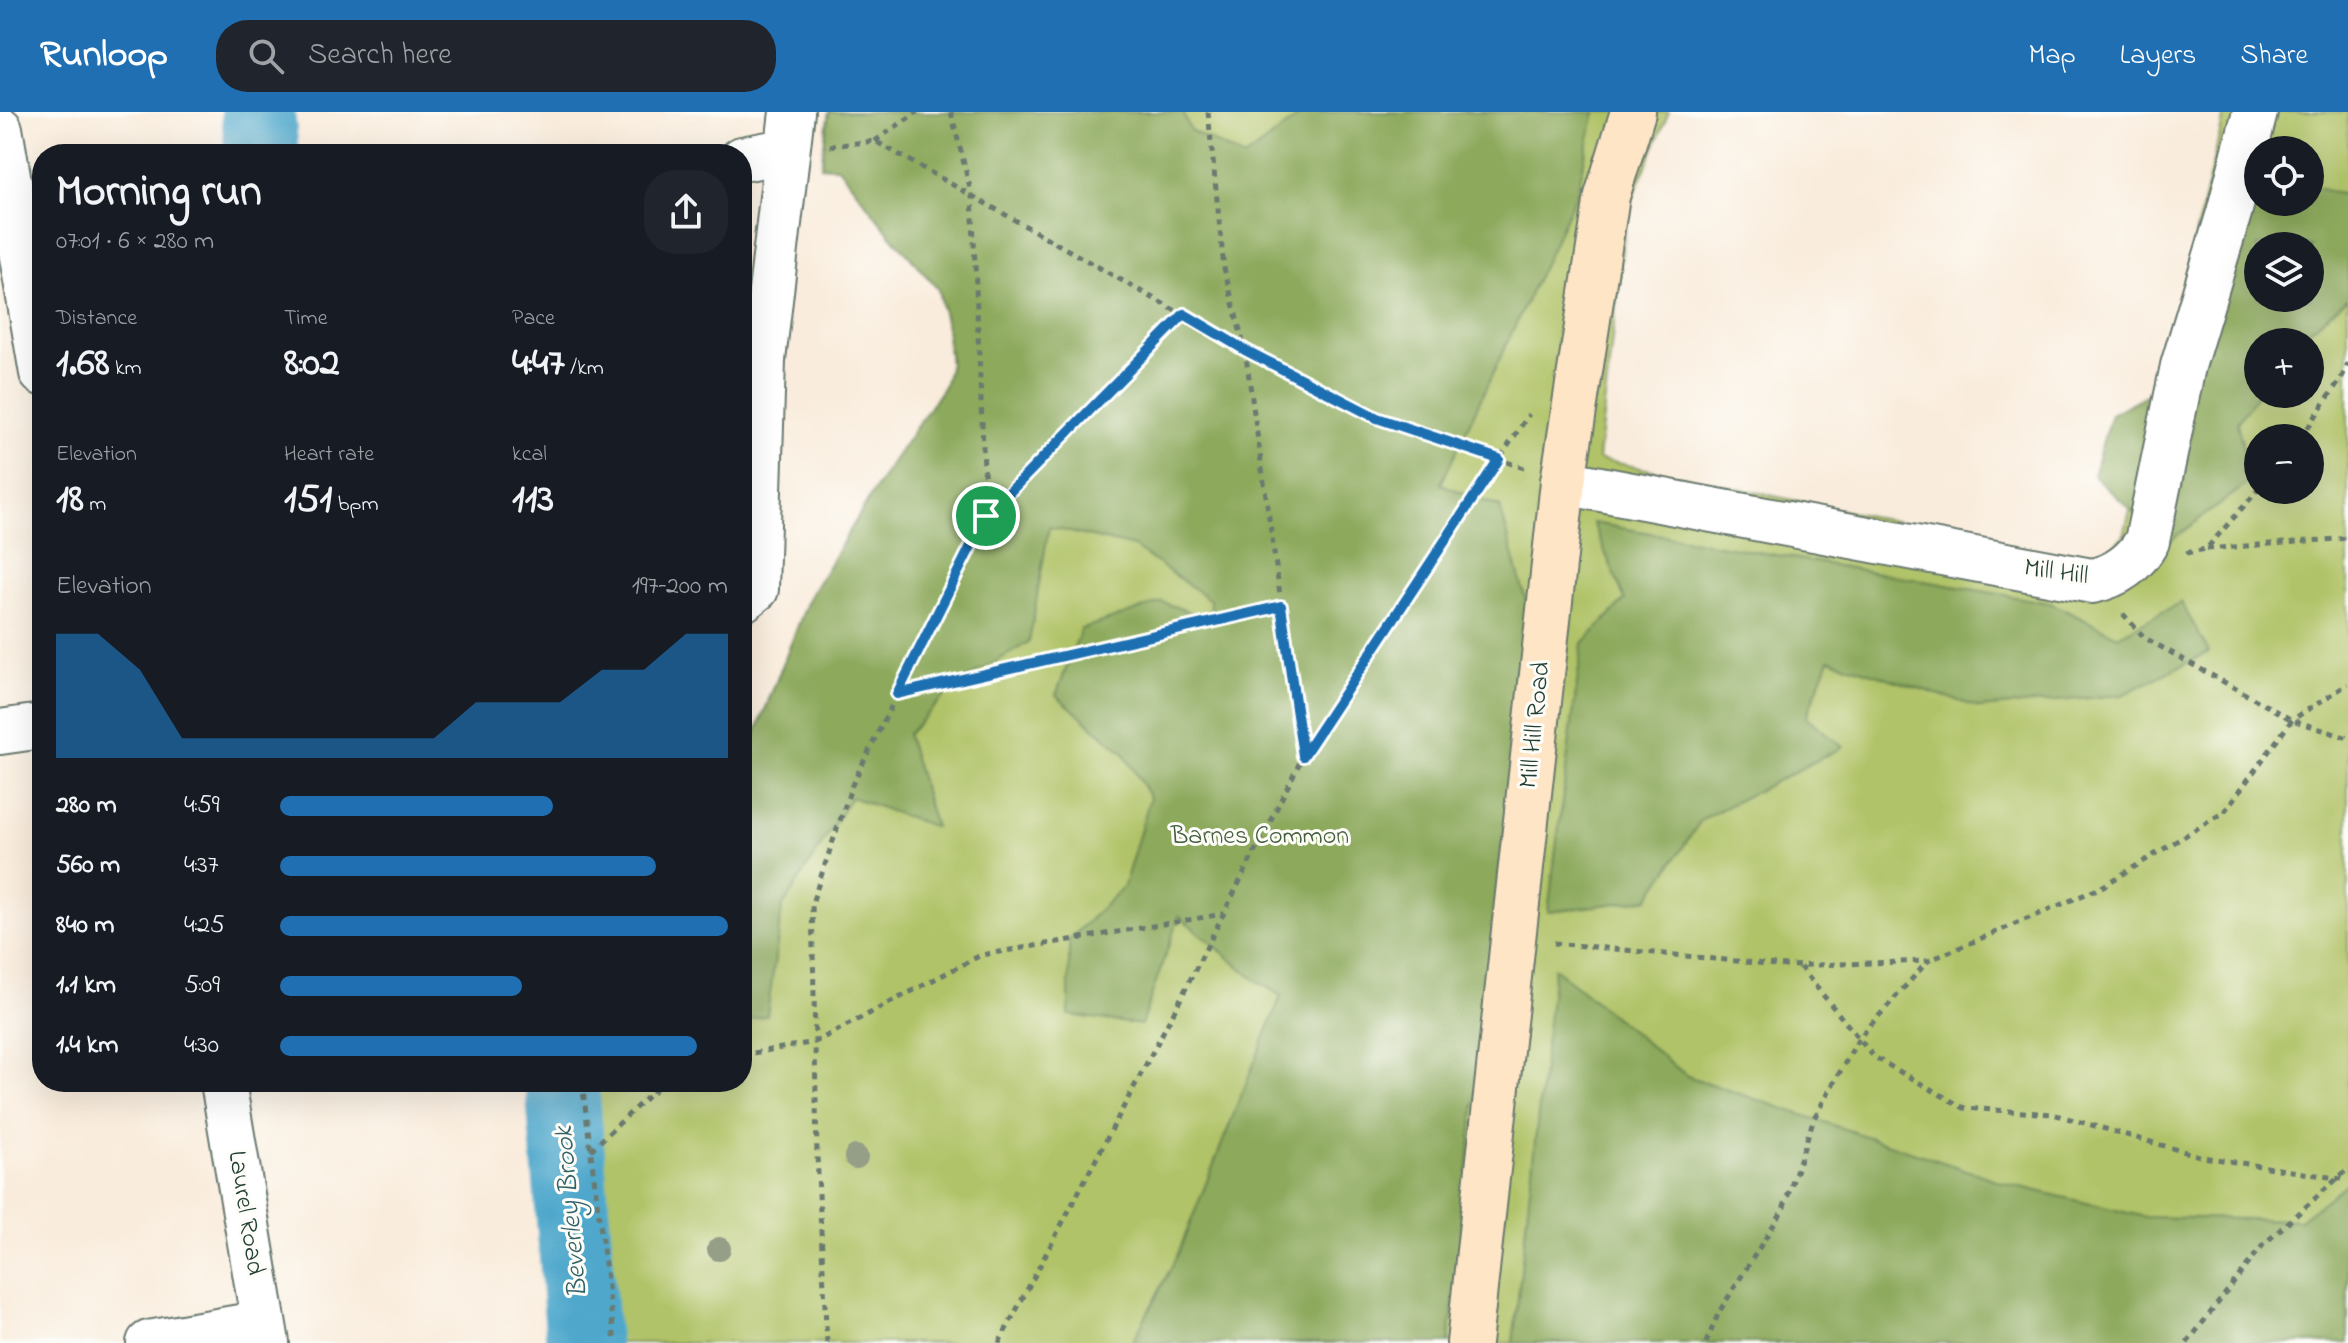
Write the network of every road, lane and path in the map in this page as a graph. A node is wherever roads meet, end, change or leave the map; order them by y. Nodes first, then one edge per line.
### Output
1 (917, 112) edge
2 (951, 112) edge
3 (1208, 112) edge
4 (1633, 112) edge
5 (2255, 112) edge
6 (0, 129) edge
7 (788, 132) edge
8 (875, 141) junction
9 (752, 153) edge
10 (972, 196) junction
11 (32, 270) edge
12 (1184, 314) junction
13 (1245, 350) junction
14 (2348, 363) edge
15 (1531, 411) dead end
16 (2310, 424) edge
17 (1499, 459) junction
18 (1563, 482) junction
19 (2246, 504) edge
20 (986, 516) junction
21 (2348, 538) edge
22 (2206, 549) junction
23 (2110, 572) junction
24 (752, 592) edge
25 (1281, 606) junction
26 (2348, 684) edge
27 (897, 694) junction
28 (2292, 720) junction
29 (32, 727) edge
30 (0, 732) edge
31 (2348, 738) edge
32 (1303, 756) junction
33 (1223, 914) junction
34 (1513, 939) junction
35 (1928, 961) junction
36 (1799, 966) junction
37 (1859, 1038) junction
38 (815, 1042) junction
39 (752, 1053) edge
40 (225, 1092) edge
41 (583, 1092) edge
42 (652, 1092) edge
43 (591, 1150) junction
44 (2348, 1169) edge
45 (2337, 1178) junction
46 (2348, 1180) edge
47 (265, 1333) edge
48 (149, 1343) edge
49 (615, 1343) edge
50 (827, 1343) edge
51 (999, 1343) edge
52 (1469, 1343) edge
53 (1706, 1343) edge
54 (2187, 1343) edge

1 - 8 path
2 - 10 path
3 - 13 path
4 - 18 main road, Mill Hill Road
5 - 23 street, Mill Hill
6 - 11 street
7 - 8 path
7 - 9 street
7 - 24 street
8 - 10 path
10 - 12 path
10 - 20 path
12 - 13 path
12 - 20 path
13 - 17 path
13 - 25 path
14 - 16 path
15 - 17 path
17 - 18 path
17 - 32 path
18 - 23 street, Mill Hill
18 - 34 main road, Mill Hill Road
19 - 22 path
20 - 27 path
21 - 22 path
22 - 23 path
23 - 28 path
25 - 27 path
25 - 32 path
26 - 28 path
27 - 38 path
28 - 31 path
28 - 35 path
29 - 30 street
32 - 33 path
33 - 38 path
33 - 51 path
34 - 36 path
34 - 52 main road, Mill Hill Road
35 - 36 path
35 - 37 path
36 - 37 path
37 - 45 path
37 - 53 path
38 - 39 path
38 - 50 path
40 - 47 street, Laurel Road
41 - 43 path
42 - 43 path
43 - 49 path
44 - 45 path
45 - 46 path
45 - 54 path
47 - 48 street

